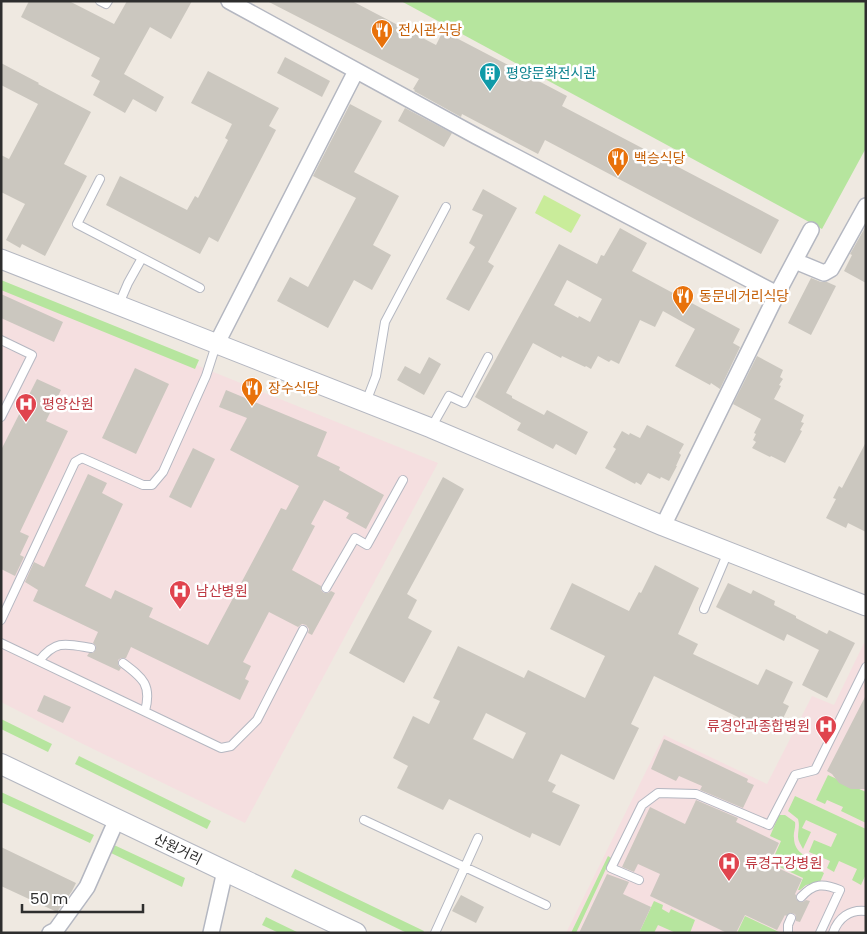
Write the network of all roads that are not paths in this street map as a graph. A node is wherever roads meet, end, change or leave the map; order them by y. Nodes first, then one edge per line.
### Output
1 (100, 1) edge
2 (108, 1) edge
3 (229, 1) edge
4 (356, 71) junction
5 (100, 179) dead end
6 (866, 206) edge
7 (446, 207) dead end
8 (811, 230) dead end
9 (1, 258) edge
10 (142, 258) junction
11 (795, 260) junction
12 (200, 288) dead end
13 (777, 294) junction
14 (119, 304) junction
15 (1, 340) edge
16 (217, 343) junction
17 (488, 357) dead end
18 (366, 402) junction
19 (1, 417) edge
20 (431, 428) junction
21 (403, 480) dead end
22 (663, 526) junction
23 (728, 552) junction
24 (326, 588) dead end
25 (866, 606) edge
26 (704, 609) dead end
27 (1, 620) edge
28 (303, 630) dead end
29 (1, 642) edge
30 (91, 648) dead end
31 (39, 660) junction
32 (123, 663) dead end
33 (866, 667) edge
34 (145, 712) junction
35 (1, 764) edge
36 (116, 819) junction
37 (364, 820) dead end
38 (478, 838) dead end
39 (465, 867) junction
40 (224, 871) junction
41 (639, 880) dead end
42 (801, 897) dead end
43 (866, 901) edge
44 (546, 905) dead end
45 (864, 911) edge
46 (791, 918) dead end
47 (825, 922) junction
48 (834, 930) edge
49 (50, 933) edge
50 (211, 933) edge
51 (356, 933) edge
52 (435, 933) edge
53 (788, 933) edge
54 (820, 933) edge

1 - 2 lane
3 - 4 street
4 - 13 street
4 - 16 street
5 - 10 lane
6 - 11 street
7 - 18 lane
8 - 11 street
9 - 14 street
10 - 12 lane
10 - 14 lane
11 - 13 street
13 - 22 street
14 - 16 street
15 - 19 lane
16 - 18 street
16 - 27 lane
17 - 20 lane
18 - 20 street
20 - 22 street
21 - 24 lane
22 - 23 street
23 - 25 street
23 - 26 lane
28 - 34 lane
29 - 31 lane
30 - 31 lane
31 - 34 lane
32 - 34 lane
33 - 41 lane
35 - 36 main road, 산원거리
36 - 40 main road, 산원거리
36 - 49 street
37 - 39 lane
38 - 39 lane
39 - 44 lane
39 - 52 lane
40 - 50 street
40 - 51 main road, 산원거리
42 - 47 lane
43 - 45 lane
45 - 48 lane
46 - 53 lane
47 - 48 lane
47 - 54 lane

